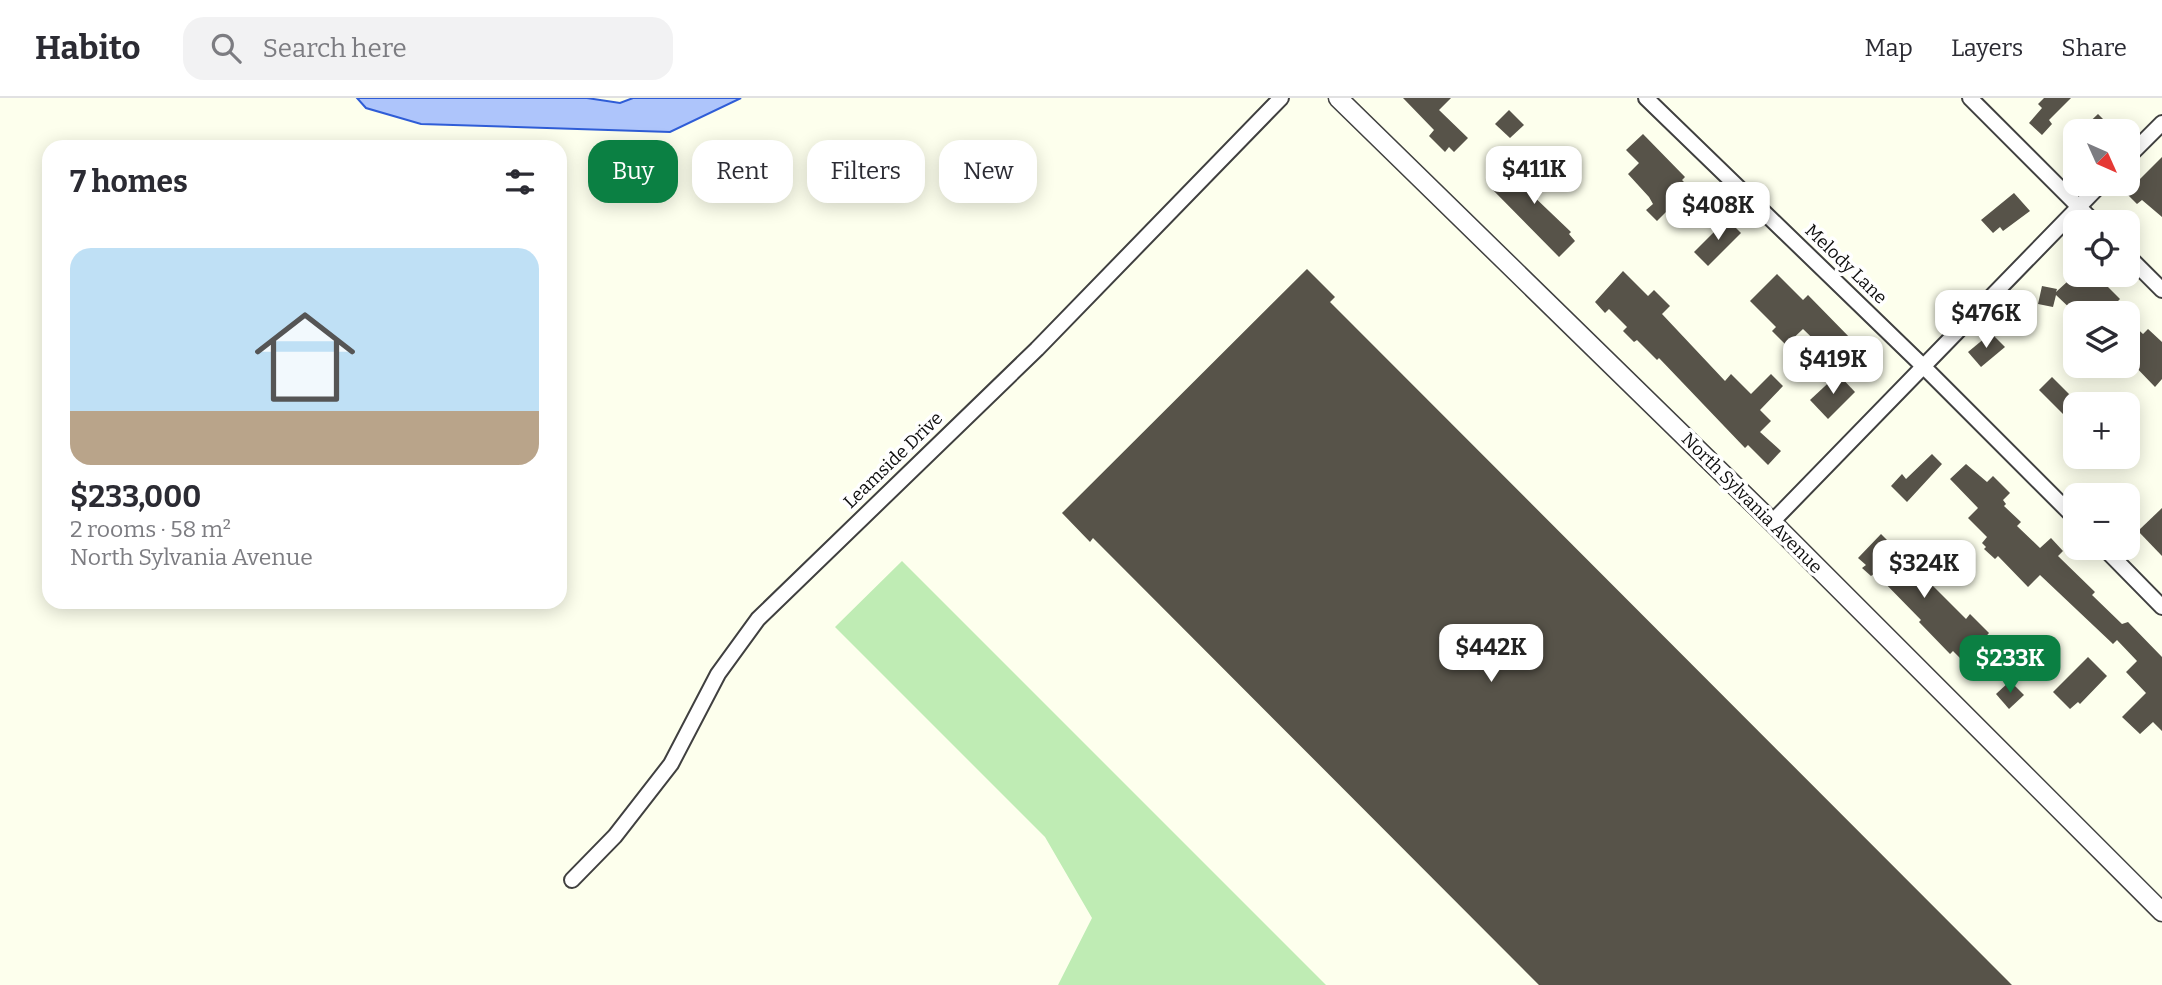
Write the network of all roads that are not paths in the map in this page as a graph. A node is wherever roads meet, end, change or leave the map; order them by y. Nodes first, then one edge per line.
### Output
1 (1281, 98) edge
2 (1338, 98) edge
3 (1646, 98) edge
4 (1970, 98) edge
5 (2162, 123) edge
6 (2140, 145) edge
7 (2089, 196) edge
8 (2078, 207) junction
9 (2081, 210) edge
10 (2140, 268) edge
11 (2162, 290) edge
12 (1924, 367) junction
13 (2063, 506) edge
14 (1772, 522) junction
15 (2116, 560) edge
16 (2162, 607) edge
17 (572, 880) dead end
18 (2162, 912) edge

1 - 17 street, Leamside Drive
2 - 14 street, North Sylvania Avenue
3 - 12 street, Melody Lane
4 - 8 street
5 - 6 street
7 - 8 street
8 - 9 street
8 - 12 street
10 - 11 street
12 - 13 street, Melody Lane
12 - 14 street
14 - 18 street, North Sylvania Avenue
15 - 16 street

